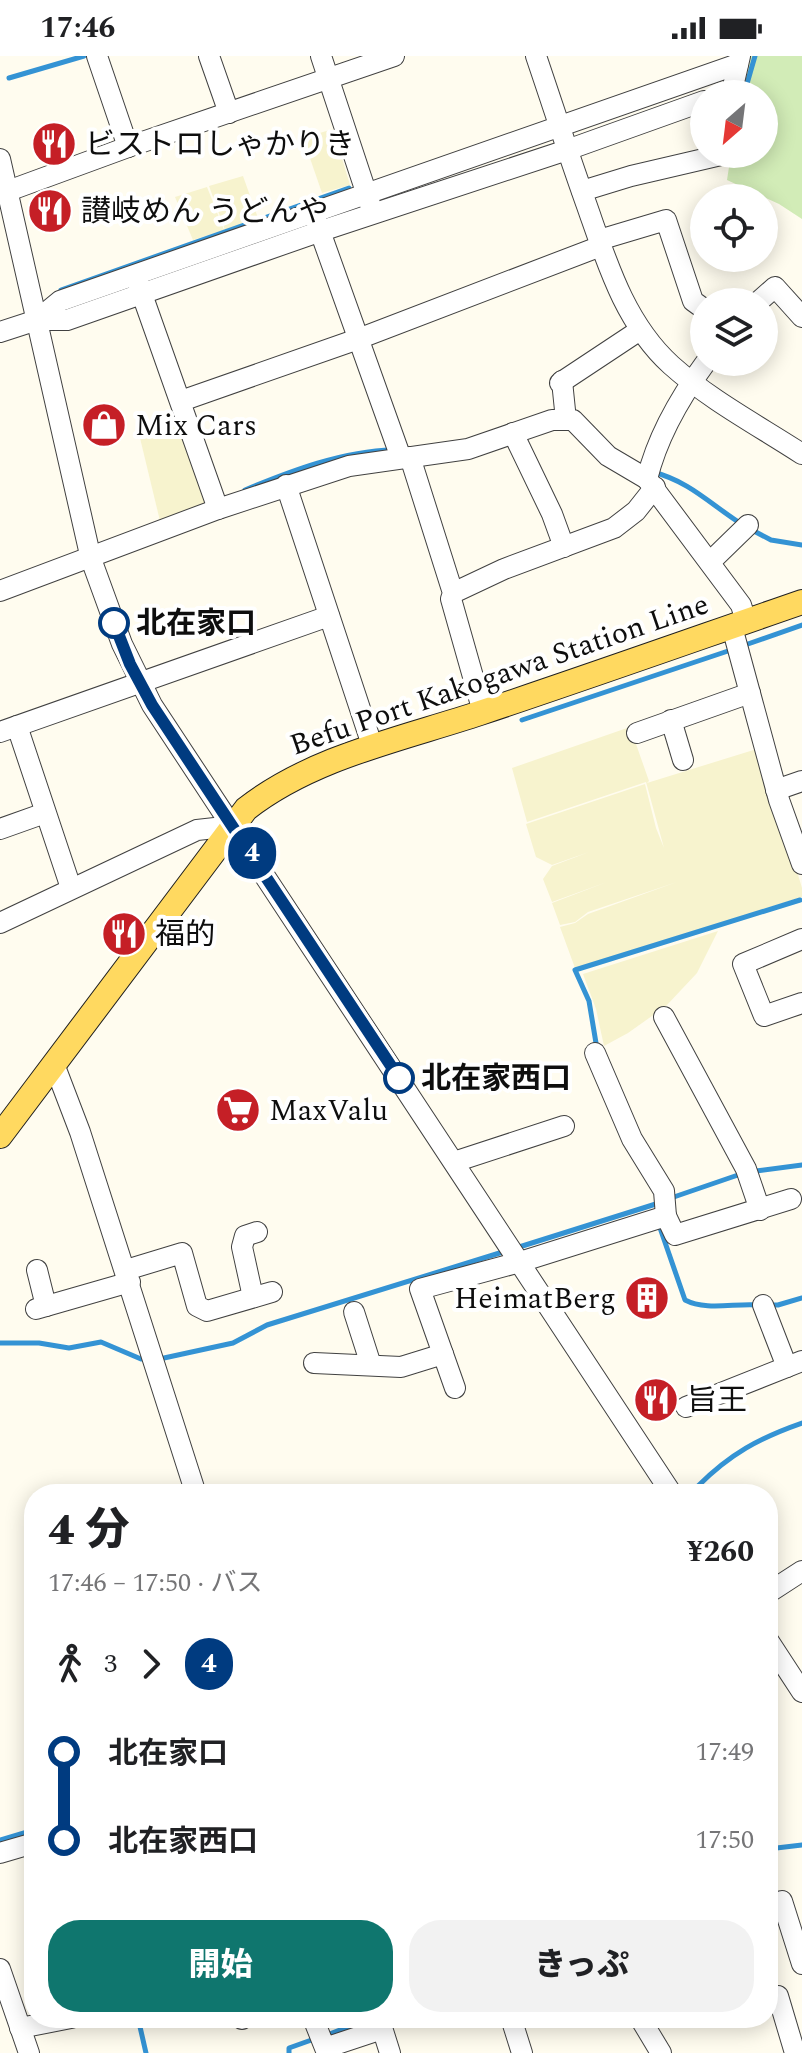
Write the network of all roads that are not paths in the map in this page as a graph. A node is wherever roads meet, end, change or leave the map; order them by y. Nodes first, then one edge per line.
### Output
1 (97, 56) edge
2 (209, 56) edge
3 (321, 56) edge
4 (394, 56) edge
5 (536, 56) edge
6 (739, 60) edge
7 (329, 78) junction
8 (732, 80) edge
9 (690, 106) edge
10 (229, 113) junction
11 (559, 126) junction
12 (128, 147) junction
13 (567, 150) junction
14 (690, 162) edge
15 (3, 176) edge
16 (582, 191) junction
17 (366, 194) junction
18 (373, 214) junction
19 (317, 222) junction
20 (600, 243) junction
21 (139, 285) junction
22 (778, 290) edge
23 (690, 292) edge
24 (802, 317) edge
25 (37, 320) junction
26 (640, 330) junction
27 (0, 332) edge
28 (358, 339) junction
29 (696, 376) edge
30 (691, 382) junction
31 (181, 401) junction
32 (566, 420) junction
33 (513, 433) junction
34 (802, 454) edge
35 (406, 457) junction
36 (651, 483) junction
37 (286, 485) junction
38 (218, 509) junction
39 (748, 525) dead end
40 (564, 547) junction
41 (91, 559) junction
42 (710, 562) junction
43 (0, 591) edge
44 (453, 593) junction
45 (802, 602) edge
46 (329, 616) junction
47 (739, 624) junction
48 (140, 683) junction
49 (750, 693) junction
50 (483, 712) junction
51 (671, 720) junction
52 (8, 729) edge
53 (637, 733) dead end
54 (373, 748) junction
55 (683, 760) dead end
56 (802, 781) edge
57 (776, 790) junction
58 (45, 813) junction
59 (233, 826) junction
60 (0, 829) edge
61 (801, 858) edge
62 (71, 888) junction
63 (0, 923) edge
64 (802, 939) edge
65 (802, 1003) edge
66 (664, 1017) dead end
67 (595, 1053) dead end
68 (54, 1064) junction
69 (550, 1124) dead end
70 (0, 1136) edge
71 (454, 1162) junction
72 (791, 1199) dead end
73 (760, 1210) junction
74 (666, 1216) junction
75 (257, 1232) dead end
76 (520, 1262) junction
77 (37, 1270) dead end
78 (128, 1276) junction
79 (763, 1305) dead end
80 (354, 1312) dead end
81 (443, 1354) junction
82 (314, 1363) dead end
83 (794, 1364) edge
84 (371, 1365) junction
85 (455, 1388) dead end
86 (686, 1407) dead end
87 (193, 1484) edge
88 (665, 1484) edge
89 (802, 1571) edge
90 (778, 1587) edge
91 (778, 1655) edge
92 (802, 1692) edge
93 (24, 1846) edge
94 (0, 1853) edge
95 (782, 1901) dead end
96 (801, 1958) edge
97 (0, 1969) edge
98 (778, 1996) dead end
99 (24, 2027) edge
100 (20, 2028) junction
101 (371, 2028) edge
102 (381, 2028) edge
103 (514, 2028) edge
104 (646, 2028) edge
105 (318, 2031) edge
106 (29, 2053) edge
107 (390, 2053) edge
108 (522, 2053) edge
109 (661, 2053) edge
110 (795, 2053) edge

1 - 12 street
2 - 10 street
3 - 7 street
4 - 7 street
5 - 11 street
6 - 8 street
6 - 11 street
7 - 10 street
7 - 17 street
9 - 13 street
10 - 12 street
11 - 13 street
11 - 17 street
12 - 15 street
13 - 16 street
13 - 18 street
14 - 16 street
15 - 25 street
16 - 20 street
17 - 18 street
17 - 19 street
18 - 19 street
19 - 21 street
19 - 28 street
20 - 23 street
20 - 26 street
20 - 28 street
21 - 25 street
21 - 31 street
22 - 24 street
25 - 27 street
25 - 41 street
26 - 30 street
26 - 32 street
28 - 31 street
28 - 35 street
29 - 30 street
30 - 34 street
30 - 36 street
31 - 38 street
32 - 33 street
32 - 36 street
33 - 35 street
33 - 40 street
35 - 37 street
35 - 44 street
36 - 40 street
36 - 42 street
37 - 38 street
37 - 46 street
38 - 41 street
39 - 42 street
40 - 44 street
41 - 43 street
41 - 48 street
42 - 47 street
44 - 50 street
45 - 47 main road, Befu Port Kakogawa Station Line
46 - 48 street
46 - 54 street
47 - 49 street
47 - 50 main road, Befu Port Kakogawa Station Line
48 - 52 street
48 - 59 street
49 - 51 street
49 - 57 street
50 - 54 main road, Befu Port Kakogawa Station Line
51 - 53 street
51 - 55 street
52 - 58 street
54 - 59 main road, Befu Port Kakogawa Station Line
56 - 57 street
57 - 61 street
58 - 60 street
58 - 62 street
59 - 62 street
59 - 68 main road, Befu Port Kakogawa Station Line
59 - 71 street
62 - 63 street
64 - 65 street
66 - 73 street
67 - 74 street
68 - 70 main road, Befu Port Kakogawa Station Line
68 - 78 street
69 - 71 street
71 - 76 street
72 - 73 street
73 - 74 street
74 - 76 street
75 - 78 street
76 - 81 street
76 - 88 street
77 - 78 street
78 - 87 street
79 - 83 street
80 - 84 street
81 - 84 street
81 - 85 street
82 - 84 street
83 - 86 street
89 - 90 street
91 - 92 street
93 - 94 street
95 - 96 street
97 - 100 street
98 - 110 street
99 - 100 street
100 - 106 street
101 - 105 street
102 - 107 street
103 - 108 street
104 - 109 street

